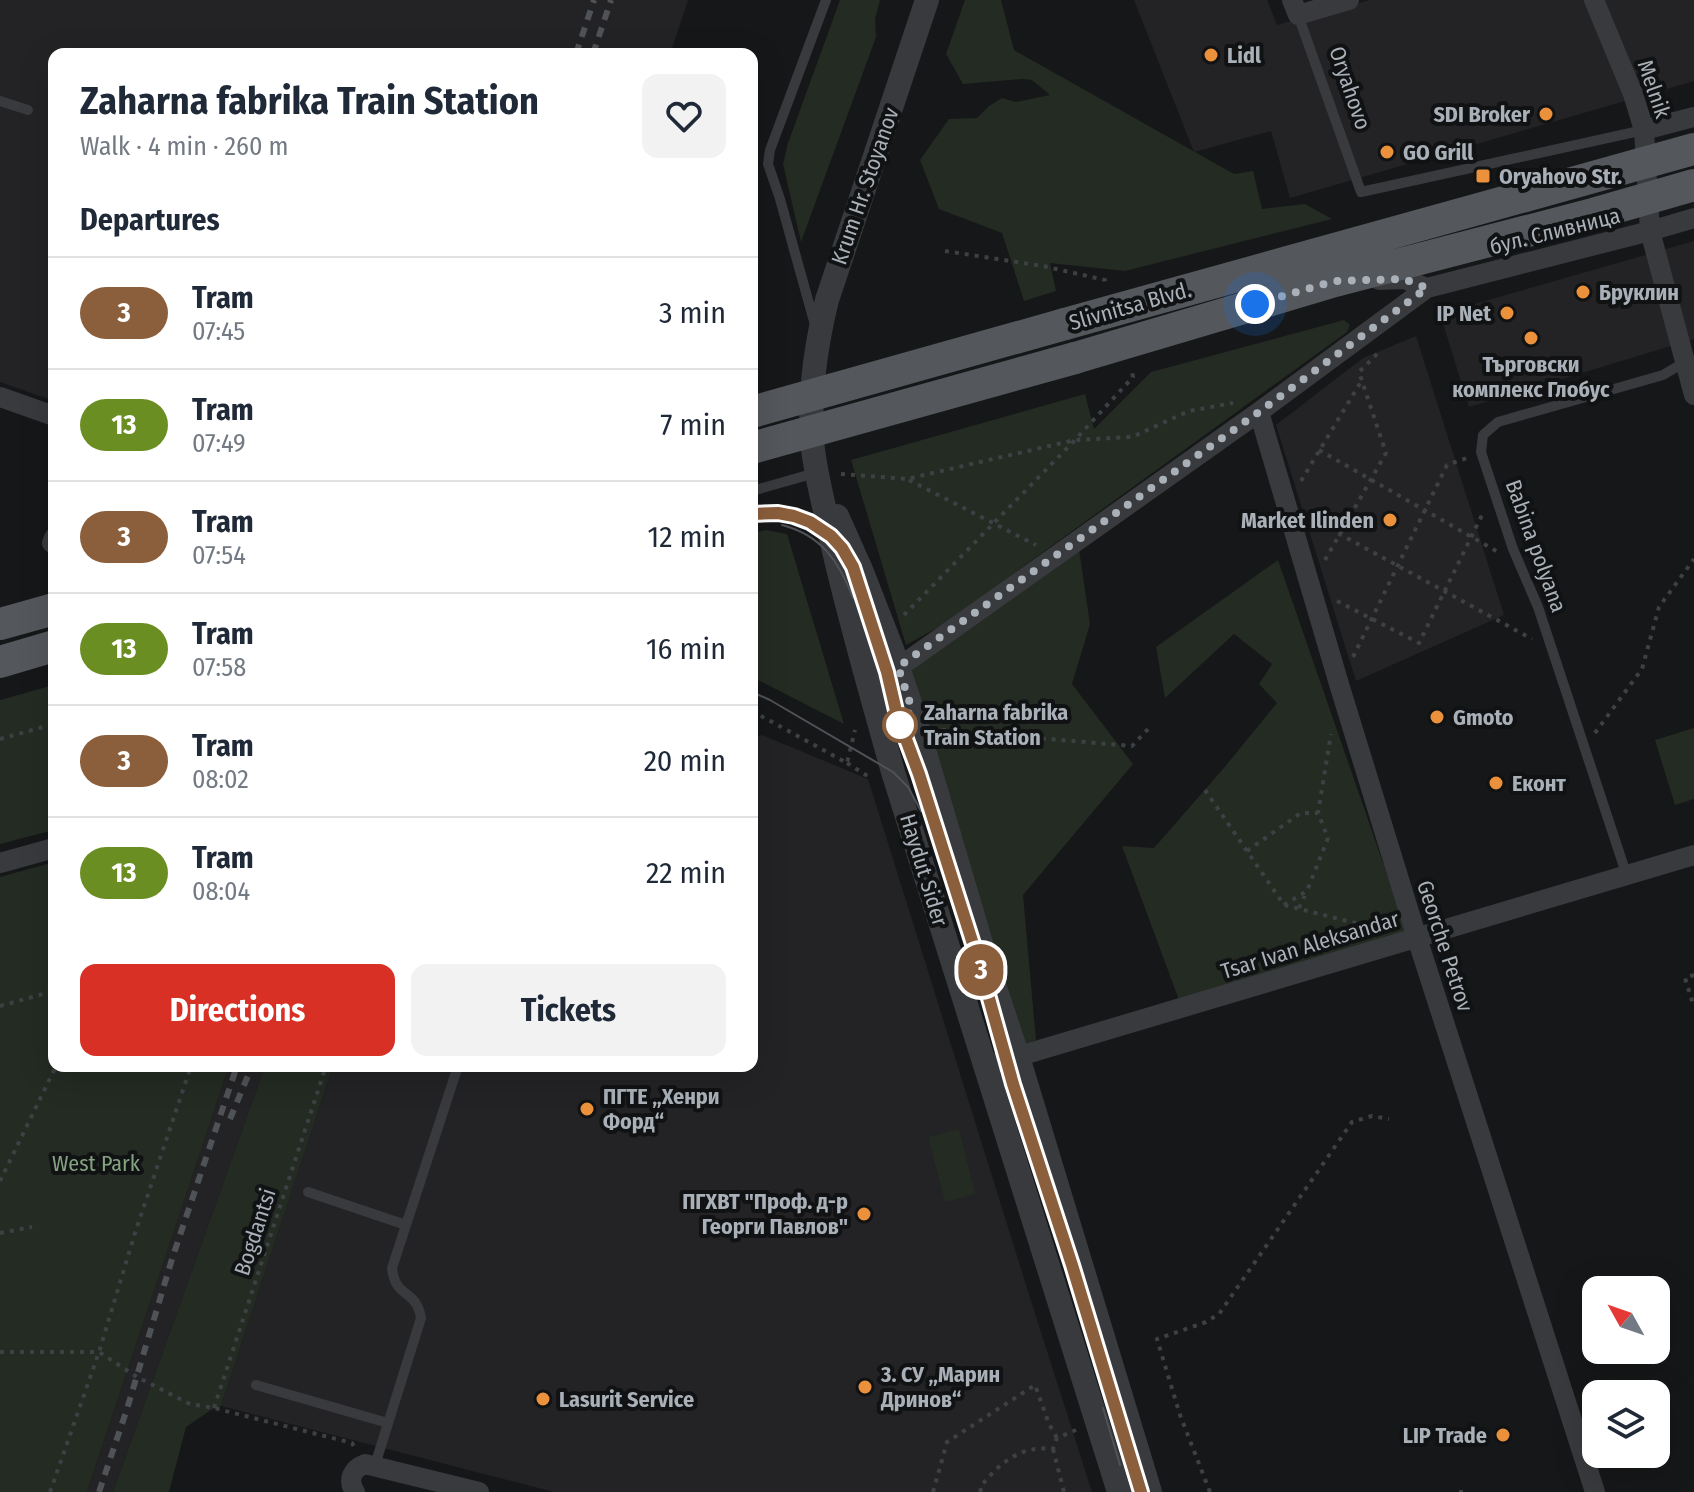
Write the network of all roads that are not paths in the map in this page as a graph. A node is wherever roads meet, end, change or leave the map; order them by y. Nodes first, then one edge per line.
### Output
1 (826, 0) edge
2 (927, 0) edge
3 (1349, 0) edge
4 (1594, 0) edge
5 (1295, 8) edge
6 (0, 101) edge
7 (28, 110) dead end
8 (1694, 117) edge
9 (1645, 146) junction
10 (1694, 149) edge
11 (1694, 185) edge
12 (1647, 198) junction
13 (1694, 218) edge
14 (1650, 231) junction
15 (1335, 281) junction
16 (1427, 288) junction
17 (818, 336) junction
18 (1689, 359) edge
19 (813, 375) joint
20 (1694, 395) edge
21 (0, 397) edge
22 (758, 410) edge
23 (1259, 412) junction
24 (48, 414) edge
25 (758, 446) edge
26 (817, 473) junction
27 (758, 489) edge
28 (48, 611) edge
29 (0, 624) edge
30 (48, 648) edge
31 (0, 662) edge
32 (898, 667) junction
33 (866, 680) junction
34 (48, 850) edge
35 (1694, 855) edge
36 (0, 863) edge
37 (1627, 876) junction
38 (1417, 938) junction
39 (1018, 1057) junction
40 (986, 1066) junction
41 (456, 1072) edge
42 (308, 1192) dead end
43 (406, 1225) junction
44 (256, 1385) dead end
45 (388, 1423) junction
46 (370, 1465) junction
47 (355, 1492) edge
48 (479, 1492) edge
49 (1119, 1492) edge
50 (1150, 1492) edge
51 (1595, 1492) edge

1 - 17 lane
2 - 17 street, Krum Hr. Stoyanov
3 - 5 street
4 - 9 street, Melnik
5 - 9 lane, Oryahovo
6 - 7 lane
8 - 9 street, Slivnitsa Blvd.
9 - 10 main road, Slivnitsa Blvd.
9 - 12 street, Melnik
9 - 22 main road, Slivnitsa Blvd., bridge
11 - 12 main road, Slivnitsa Blvd.
12 - 14 street, Melnik
12 - 15 main road, Slivnitsa Blvd.
13 - 14 street, бул. Сливница
14 - 16 street, бул. Сливница
14 - 18 street, Melnik
15 - 16 street, Slivnitsa Blvd.
15 - 25 main road, Slivnitsa Blvd., bridge
16 - 23 street
17 - 19 street, Krum Hr. Stoyanov
18 - 20 street, Melnik
18 - 37 lane, Babina polyana
19 - 26 street, Haydut Sider
21 - 24 street
23 - 32 street
23 - 38 street, Georche Petrov
26 - 27 lane
26 - 32 street, Haydut Sider
26 - 33 street, Haydut Sider
28 - 29 main road
30 - 31 main road
32 - 33 street
32 - 39 street, Haydut Sider
33 - 40 street, Haydut Sider
34 - 36 street
35 - 37 street, Tsar Ivan Aleksandar
37 - 38 street, Tsar Ivan Aleksandar
38 - 39 street, Tsar Ivan Aleksandar
38 - 51 street, Georche Petrov
39 - 40 street, Tsar Ivan Aleksandar
39 - 50 street, Haydut Sider
40 - 49 street, Haydut Sider
41 - 43 lane
42 - 43 lane
43 - 45 lane
44 - 45 lane
45 - 46 lane
46 - 47 street
46 - 48 street

